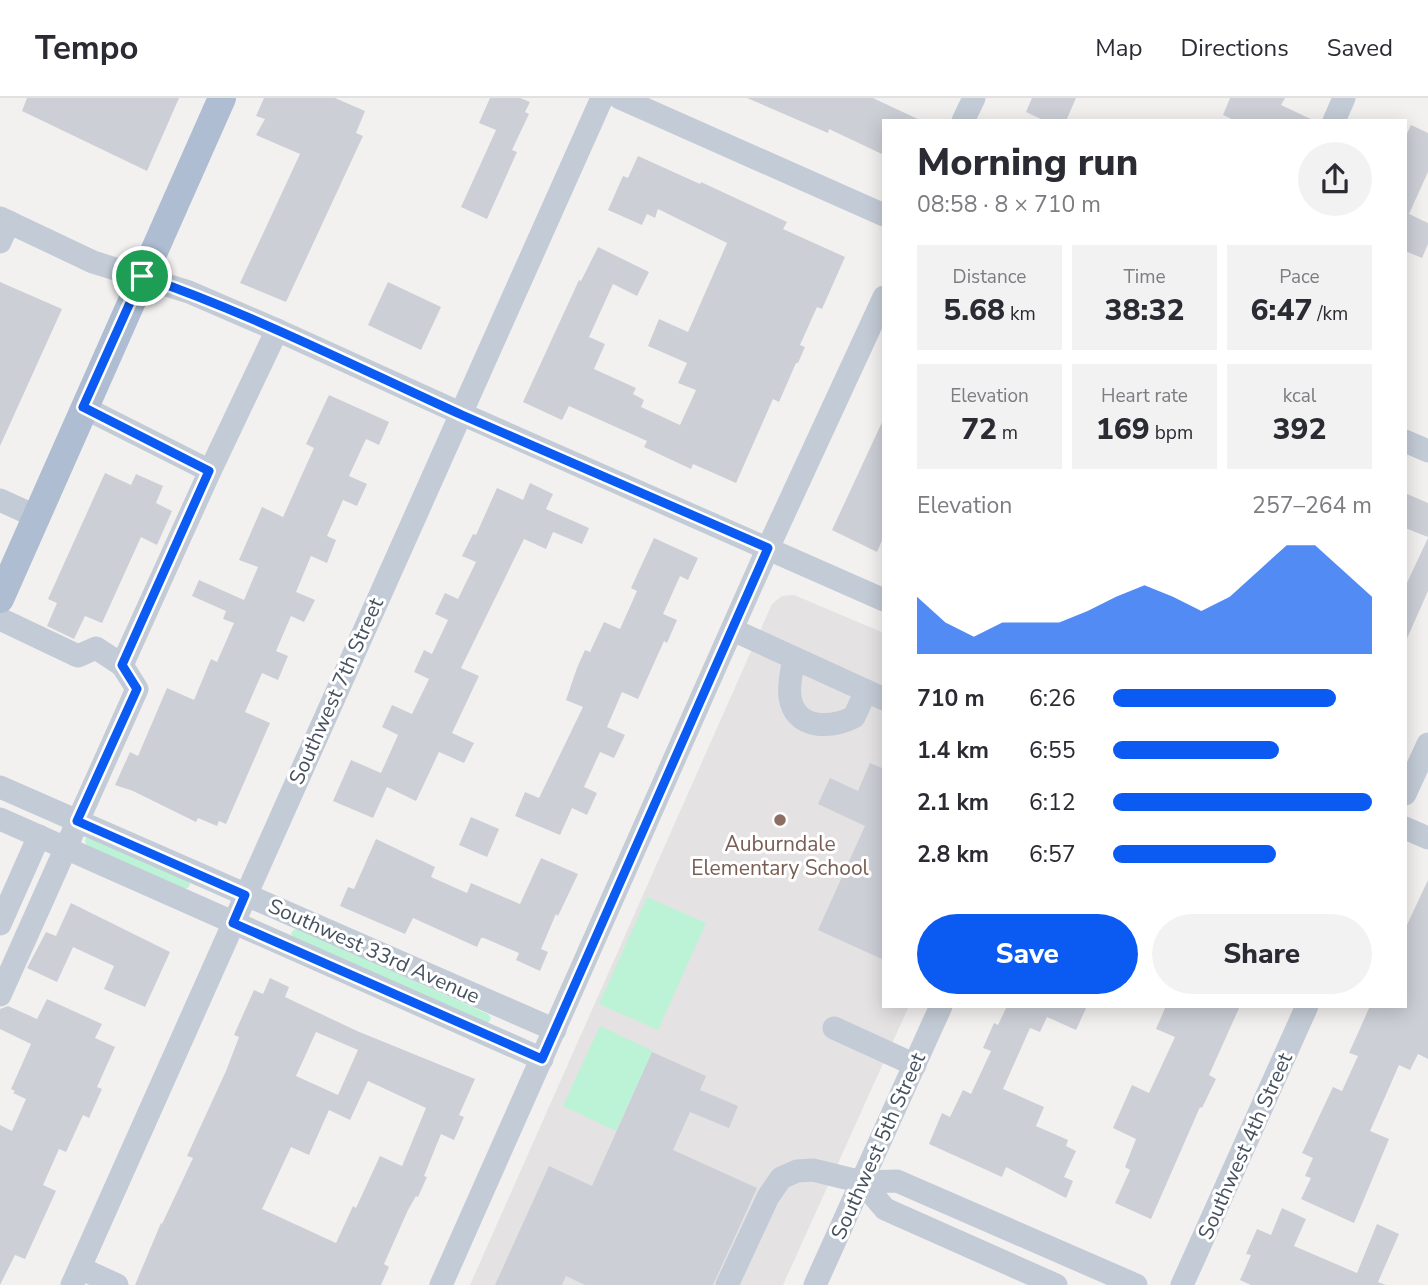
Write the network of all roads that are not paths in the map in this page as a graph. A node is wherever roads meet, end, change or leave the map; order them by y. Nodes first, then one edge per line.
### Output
1 (222, 98) edge
2 (602, 98) edge
3 (620, 98) edge
4 (974, 98) edge
5 (1344, 98) edge
6 (964, 119) edge
7 (1335, 119) edge
8 (882, 214) edge
9 (3, 227) edge
10 (142, 276) junction
11 (882, 301) edge
12 (277, 330) junction
13 (83, 407) junction
14 (462, 414) junction
15 (1407, 442) edge
16 (1428, 450) edge
17 (209, 471) junction
18 (0, 500) edge
19 (35, 516) junction
20 (768, 548) junction
21 (0, 599) edge
22 (882, 599) edge
23 (0, 619) edge
24 (733, 630) junction
25 (794, 658) junction
26 (122, 665) junction
27 (875, 695) edge
28 (1428, 744) edge
29 (0, 787) edge
30 (1407, 790) edge
31 (0, 819) edge
32 (77, 821) junction
33 (1407, 829) edge
34 (39, 836) junction
35 (1428, 838) edge
36 (66, 848) junction
37 (8, 886) edge
38 (245, 895) junction
39 (233, 923) junction
40 (0, 924) edge
41 (0, 995) edge
42 (940, 1008) edge
43 (1306, 1008) edge
44 (834, 1028) dead end
45 (555, 1030) junction
46 (542, 1059) junction
47 (915, 1065) junction
48 (862, 1182) junction
49 (76, 1277) edge
50 (117, 1285) edge
51 (441, 1285) edge
52 (727, 1285) edge
53 (815, 1285) edge
54 (1056, 1285) edge
55 (1136, 1285) edge
56 (1182, 1285) edge

1 - 10 main road
2 - 14 street, Southwest 7th Street
3 - 8 street
4 - 6 street
5 - 7 street
9 - 10 street
10 - 12 street
10 - 13 main road
11 - 20 street
12 - 14 street
12 - 17 street
13 - 17 street
13 - 19 main road
14 - 20 street
14 - 38 street, Southwest 7th Street
15 - 16 street
17 - 26 street
18 - 19 street
19 - 21 main road
20 - 22 street
20 - 24 street
23 - 26 street
24 - 25 street
24 - 45 street
25 - 27 street
25 - 27 street
26 - 32 street
28 - 30 street
29 - 32 street, Southwest 33rd Avenue
31 - 34 street, Southwest 33rd Avenue
32 - 36 street
32 - 38 street, Southwest 33rd Avenue
33 - 35 street
34 - 36 street, Southwest 33rd Avenue
34 - 37 street
36 - 39 street, Southwest 33rd Avenue
36 - 41 street
37 - 40 street
38 - 39 street, Southwest 7th Street
38 - 45 street, Southwest 33rd Avenue
39 - 46 street, Southwest 33rd Avenue
39 - 49 street, Southwest 7th Street
42 - 47 street, Southwest 5th Street
43 - 56 street, Southwest 4th Street
44 - 47 street
45 - 46 street
46 - 51 street
47 - 48 street, Southwest 5th Street
48 - 52 street
48 - 53 street, Southwest 5th Street
48 - 54 street
48 - 55 street
49 - 50 street

